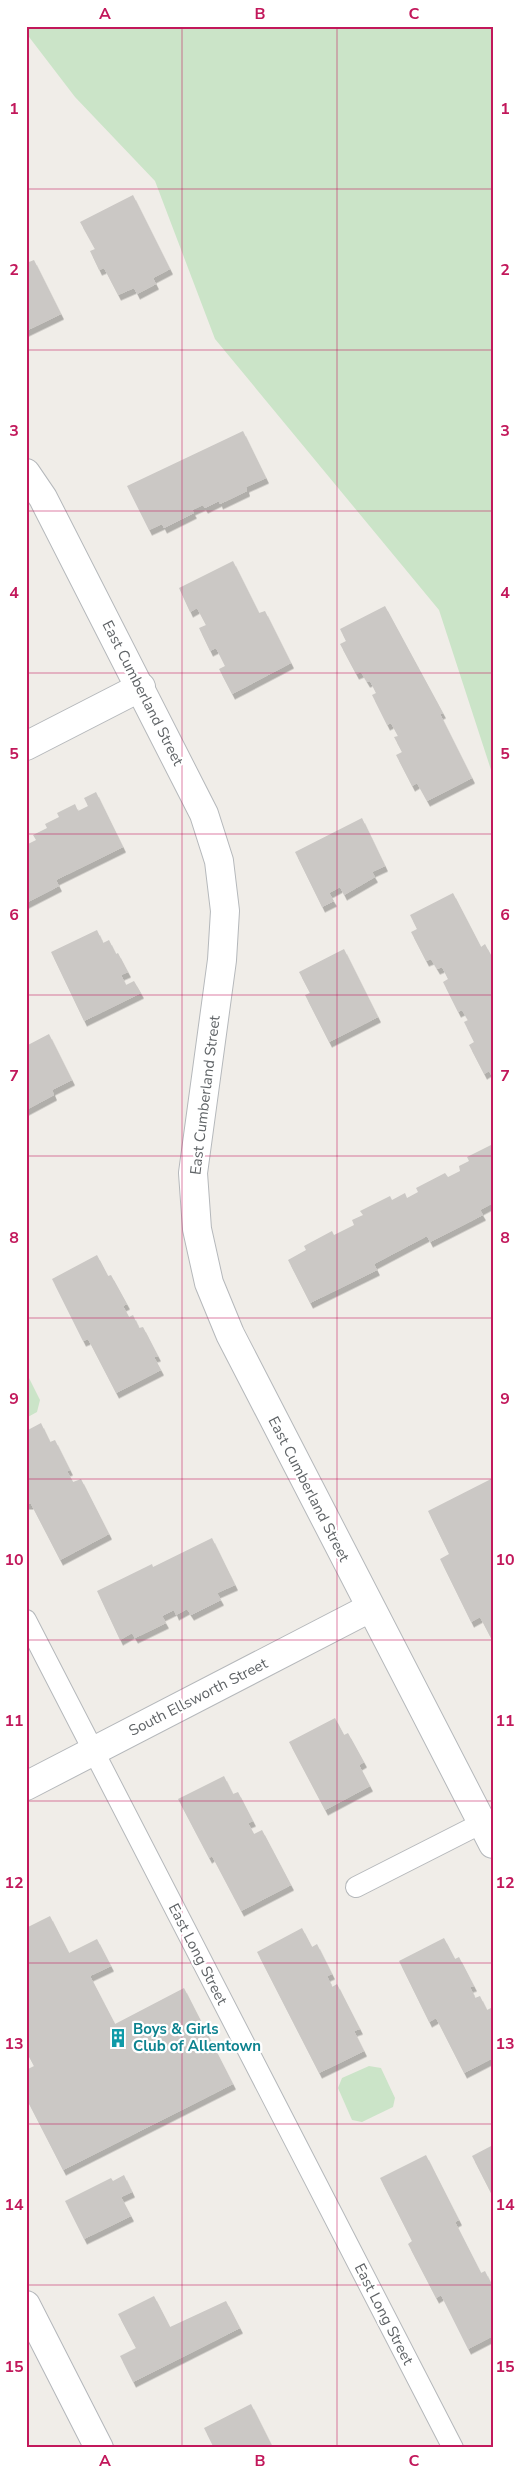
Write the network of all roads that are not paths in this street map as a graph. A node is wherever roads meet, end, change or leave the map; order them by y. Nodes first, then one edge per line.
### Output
1 (26, 473) edge
2 (141, 687) junction
3 (26, 746) edge
4 (370, 1608) junction
5 (26, 1620) edge
6 (94, 1751) junction
7 (26, 1786) edge
8 (487, 1834) edge
9 (356, 1887) dead end
10 (26, 2305) edge
11 (99, 2448) edge
12 (453, 2448) edge

1 - 2 street, East Cumberland Street
2 - 3 street
2 - 4 street, East Cumberland Street
4 - 6 street, South Ellsworth Street
4 - 8 street, East Cumberland Street
5 - 6 lane, East Long Street
6 - 7 street, South Ellsworth Street
6 - 12 lane, East Long Street
8 - 9 lane
10 - 11 street

